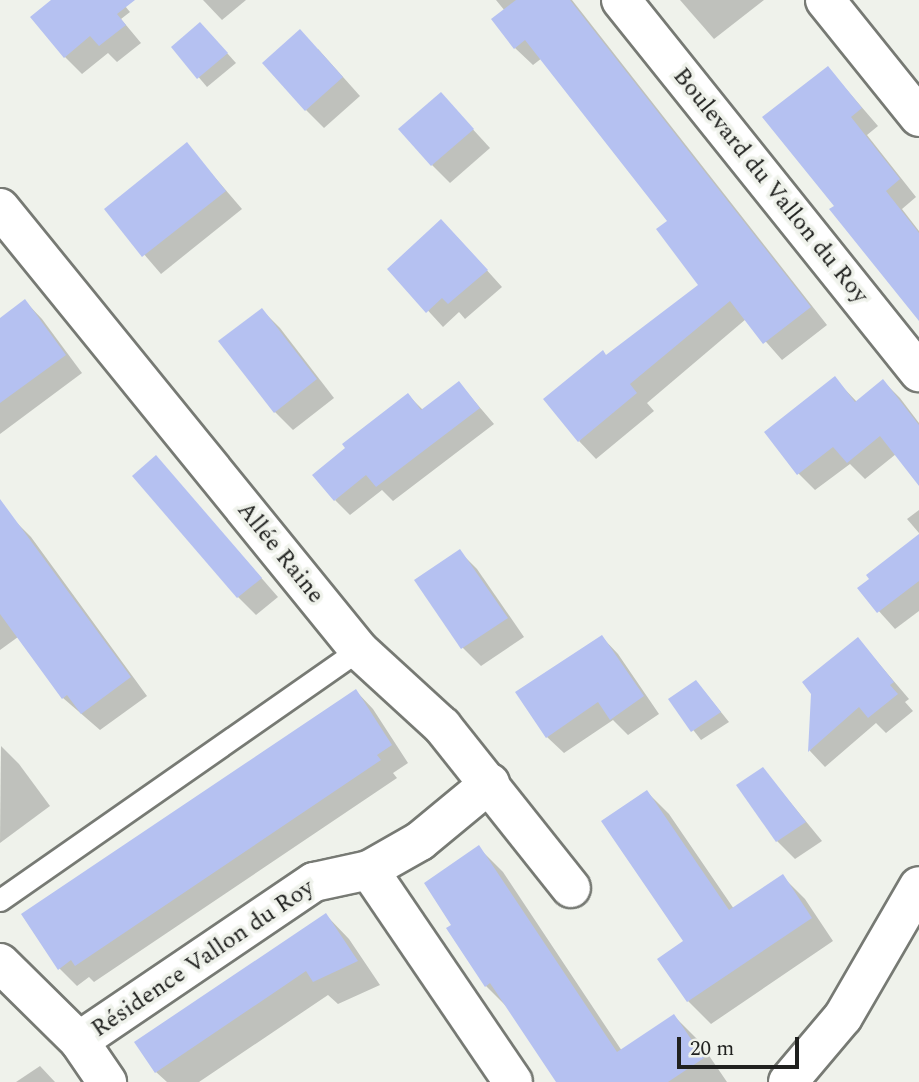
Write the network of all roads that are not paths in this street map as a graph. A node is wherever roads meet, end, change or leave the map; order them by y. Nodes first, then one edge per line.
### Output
1 (621, 0) edge
2 (825, 0) edge
3 (919, 117) edge
4 (5, 223) edge
5 (919, 372) edge
6 (359, 650) junction
7 (490, 783) junction
8 (369, 870) junction
9 (919, 886) edge
10 (571, 888) dead end
11 (0, 900) edge
12 (0, 962) edge
13 (79, 1041) junction
14 (107, 1082) edge
15 (513, 1082) edge
16 (788, 1082) edge

1 - 5 street, Boulevard du Vallon du Roy
2 - 3 street
4 - 6 street, Allée Raine
6 - 7 street, Allée Raine
6 - 11 lane
7 - 8 street, Résidence Vallon du Roy
7 - 10 street, Allée Raine
8 - 13 street, Résidence Vallon du Roy
8 - 15 street
9 - 16 street
12 - 13 street
13 - 14 street

